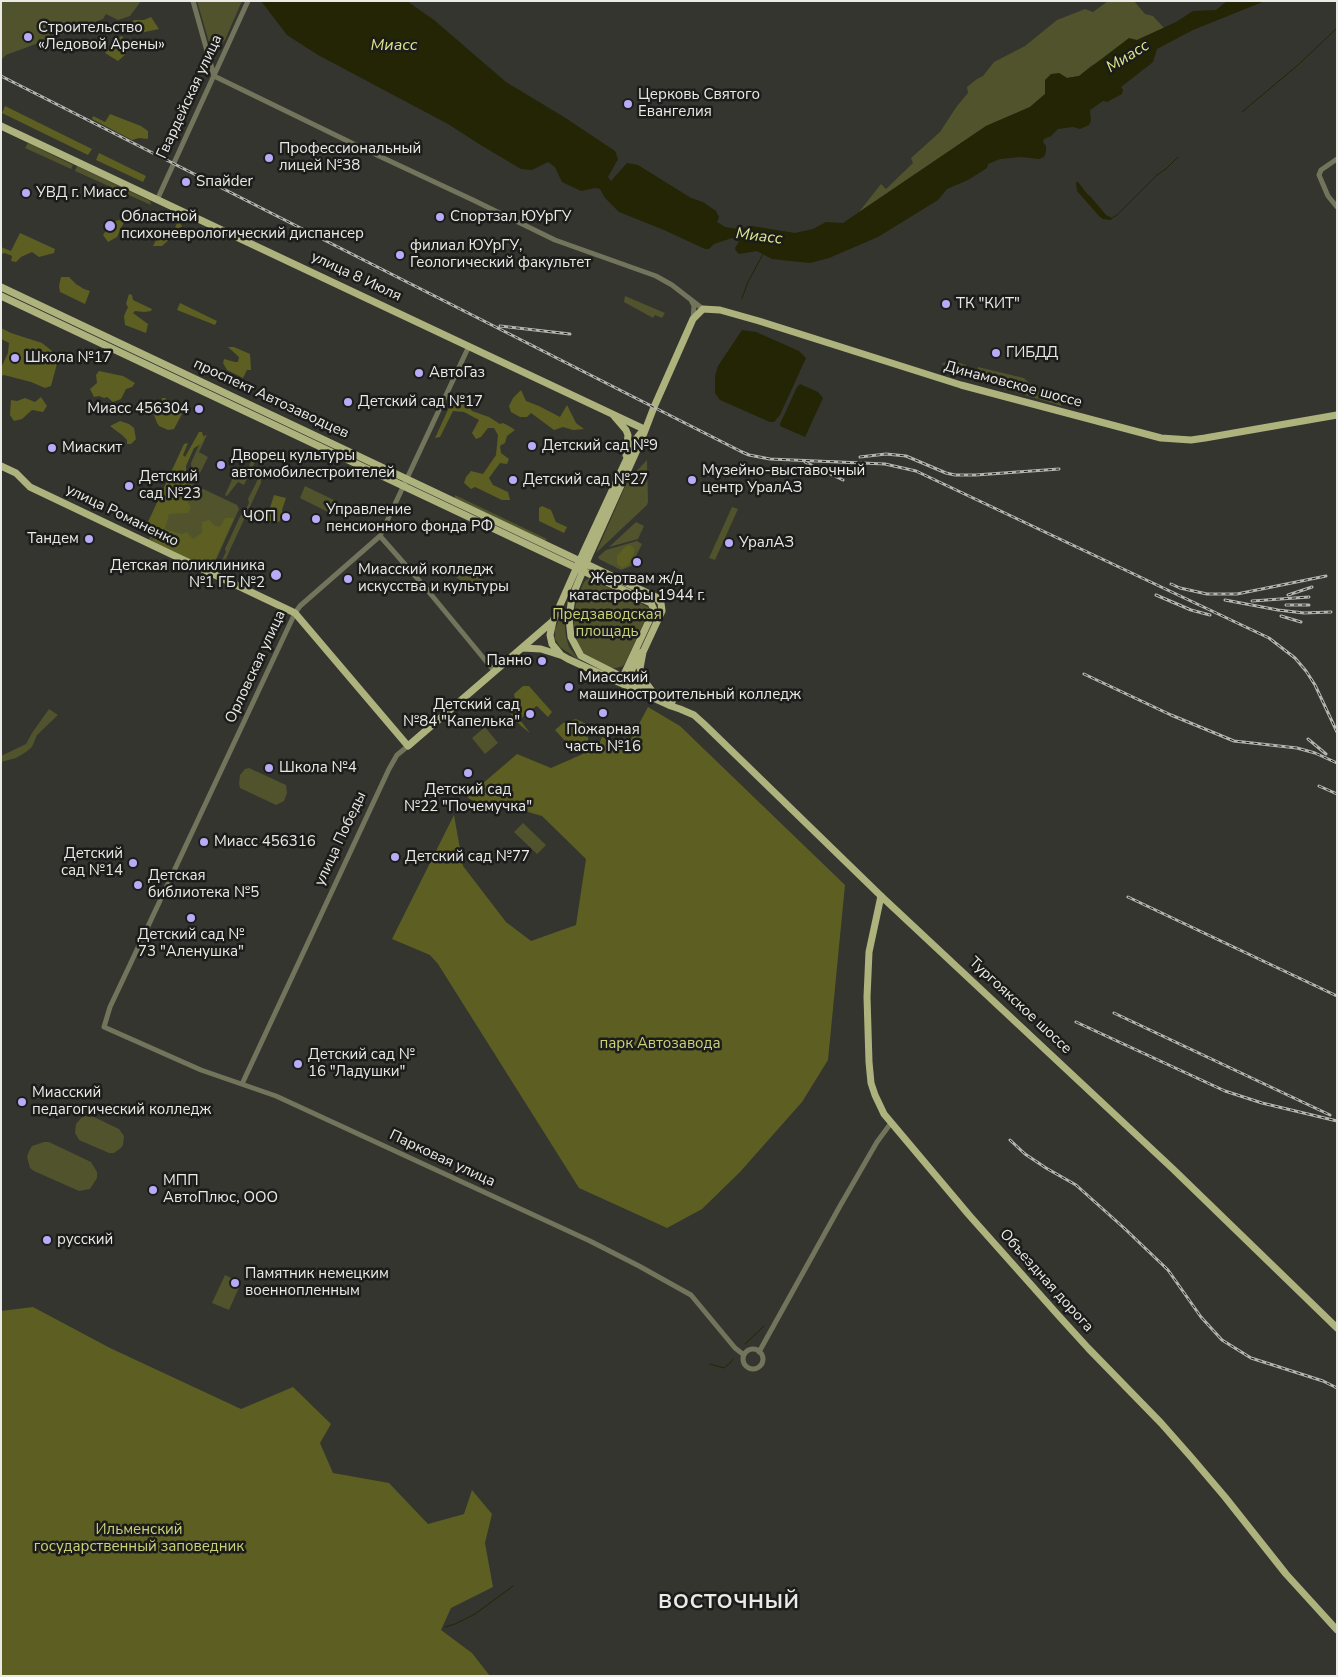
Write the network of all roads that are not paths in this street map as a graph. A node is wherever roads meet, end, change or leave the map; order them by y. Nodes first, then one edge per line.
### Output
1 (193, 1) edge
2 (248, 3) edge
3 (214, 76) junction
4 (1, 126) edge
5 (1337, 159) edge
6 (157, 200) junction
7 (1337, 207) edge
8 (1, 288) edge
9 (1, 296) edge
10 (691, 300) junction
11 (703, 309) junction
12 (693, 319) junction
13 (469, 346) junction
14 (612, 414) junction
15 (1337, 415) edge
16 (644, 429) junction
17 (626, 461) junction
18 (1, 466) edge
19 (406, 482) junction
20 (380, 536) junction
21 (581, 566) junction
22 (295, 613) junction
23 (553, 622) junction
24 (522, 648) junction
25 (643, 652) junction
26 (561, 655) junction
27 (495, 672) junction
28 (623, 681) junction
29 (656, 694) junction
30 (680, 709) junction
31 (408, 746) junction
32 (881, 896) junction
33 (104, 1027) joint
34 (242, 1084) junction
35 (891, 1123) junction
36 (1337, 1328) edge
37 (759, 1352) junction
38 (744, 1355) junction
39 (1337, 1630) edge

1 - 3 street
2 - 3 street, Гвардейская улица
3 - 6 street, Гвардейская улица
3 - 10 street
4 - 6 main road, улица 8 Июля
5 - 7 street
6 - 13 main road, улица 8 Июля
8 - 19 main road, проспект Автозаводцев
9 - 19 main road, проспект Автозаводцев
10 - 11 street
10 - 12 street
11 - 12 main road
11 - 15 main road, Динамовское шоссе
12 - 16 main road
13 - 14 main road, улица 8 Июля
13 - 19 street, Орловская улица
14 - 16 main road, улица 8 Июля
14 - 17 main road
16 - 17 main road
16 - 21 main road
17 - 21 main road
18 - 22 main road, улица Романенко
19 - 20 street, Орловская улица
19 - 21 main road, проспект Автозаводцев
20 - 22 street, Орловская улица
20 - 27 street
21 - 23 main road
21 - 25 main road, проспект Автозаводцев
21 - 28 main road
21 - 28 main road, проспект Автозаводцев
22 - 31 main road, улица Романенко
22 - 33 street, Орловская улица
23 - 24 main road, улица Победы
23 - 26 main road
24 - 26 main road
24 - 27 main road, улица Победы
25 - 28 main road
25 - 29 main road
26 - 28 main road
27 - 31 main road, улица Победы
28 - 29 main road, Тургоякское шоссе
28 - 30 main road, Тургоякское шоссе
29 - 30 main road, Тургоякское шоссе
30 - 32 main road, Тургоякское шоссе
31 - 34 street, улица Победы
32 - 35 main road, Объездная дорога
32 - 36 main road, Тургоякское шоссе
33 - 34 street, Парковая улица
34 - 38 street, Парковая улица
35 - 37 street
35 - 39 main road, Объездная дорога
37 - 38 street
37 - 38 street

